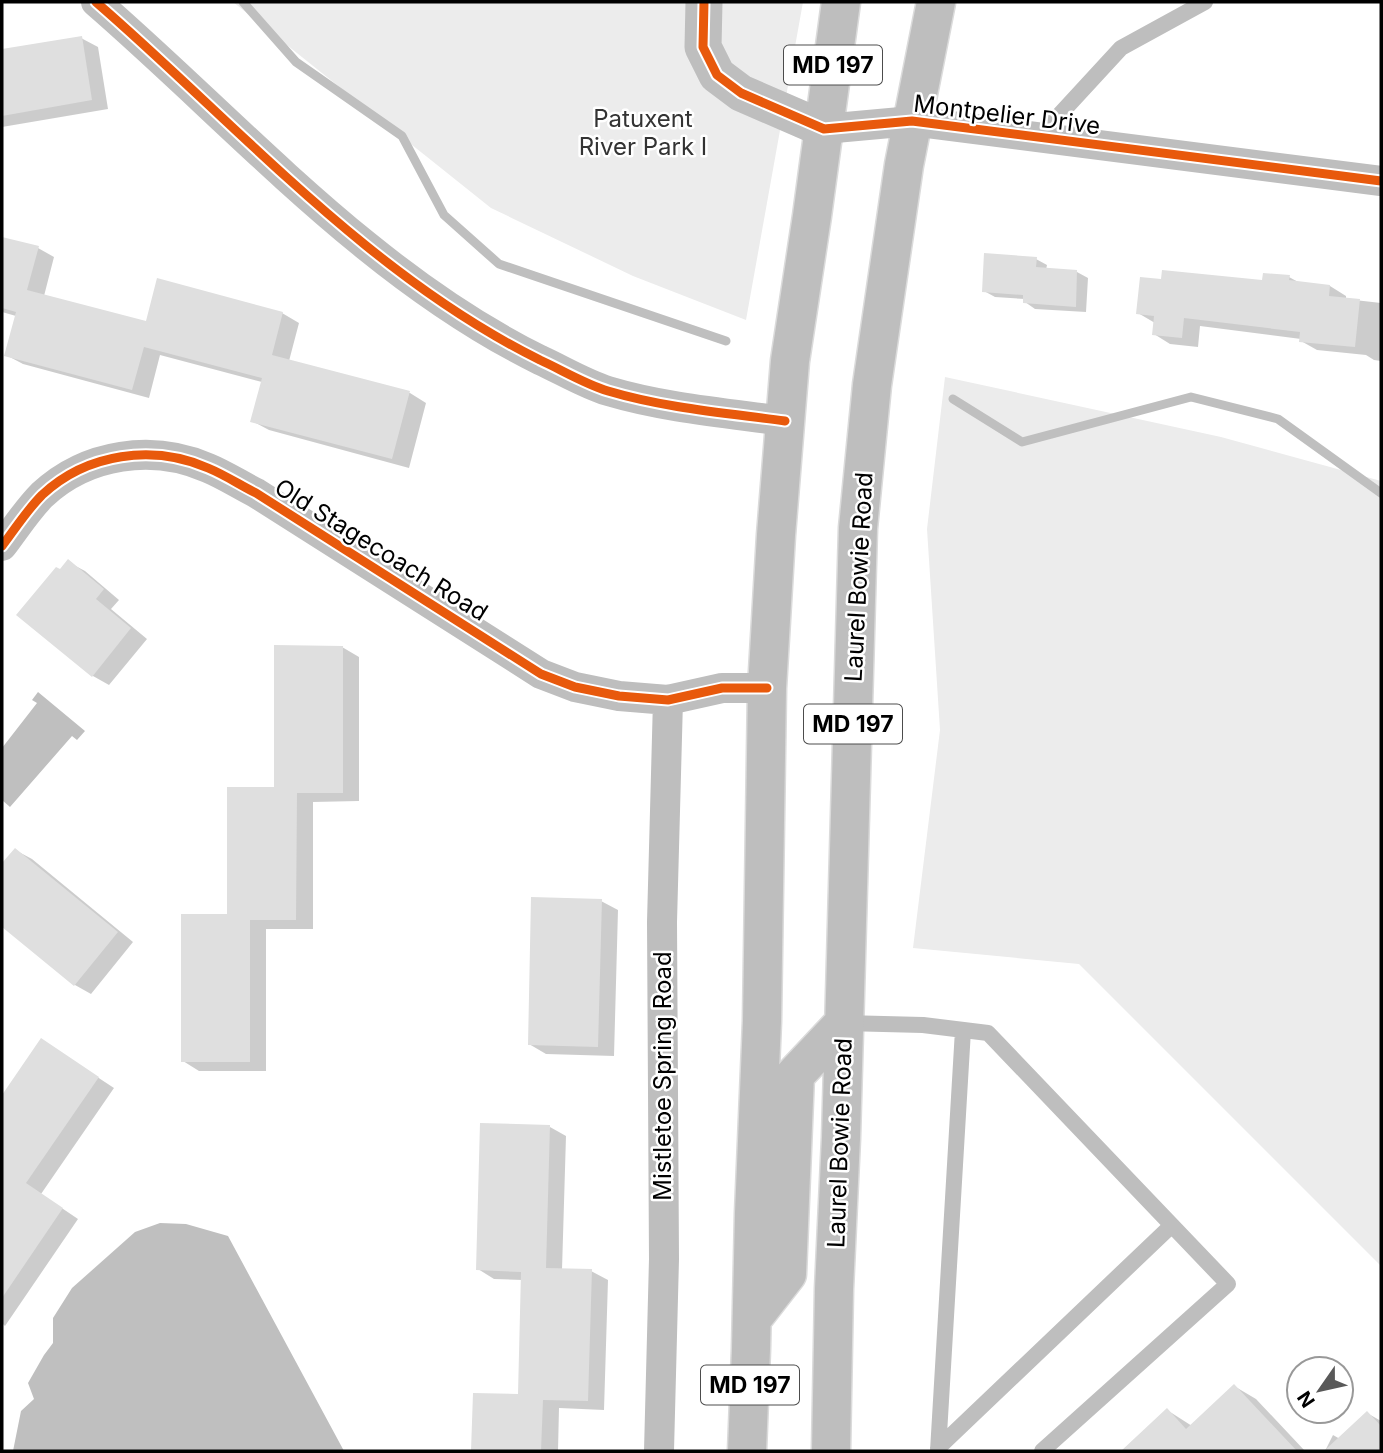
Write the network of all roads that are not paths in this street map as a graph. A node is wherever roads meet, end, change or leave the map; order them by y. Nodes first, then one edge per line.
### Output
1 (96, 2) edge
2 (704, 2) edge
3 (841, 2) edge
4 (936, 2) edge
5 (1205, 2) edge
6 (912, 121) junction
7 (824, 129) junction
8 (1039, 137) junction
9 (1381, 181) edge
10 (785, 421) junction
11 (2, 546) edge
12 (767, 688) junction
13 (668, 700) junction
14 (844, 1023) junction
15 (963, 1030) junction
16 (1171, 1226) junction
17 (752, 1319) junction
18 (938, 1450) edge
19 (659, 1451) edge
20 (747, 1451) edge
21 (831, 1451) edge
22 (1042, 1451) edge

1 - 10 street
2 - 7 street, Montpelier Drive
3 - 7 main road, MD 197
4 - 6 main road, Laurel Bowie Road / MD 197
5 - 8 lane
6 - 7 street, Montpelier Drive
6 - 8 street, Montpelier Drive
6 - 14 main road, Laurel Bowie Road / MD 197
7 - 10 main road, MD 197
8 - 9 street, Montpelier Drive
10 - 12 main road, MD 197
11 - 13 street, Old Stagecoach Road
12 - 13 street, Old Stagecoach Road
12 - 17 main road, MD 197
13 - 19 street, Mistletoe Spring Road
14 - 15 lane
14 - 17 main road
14 - 21 main road, Laurel Bowie Road / MD 197
15 - 16 lane
15 - 18 lane
16 - 18 lane
16 - 22 lane
17 - 20 main road, MD 197

